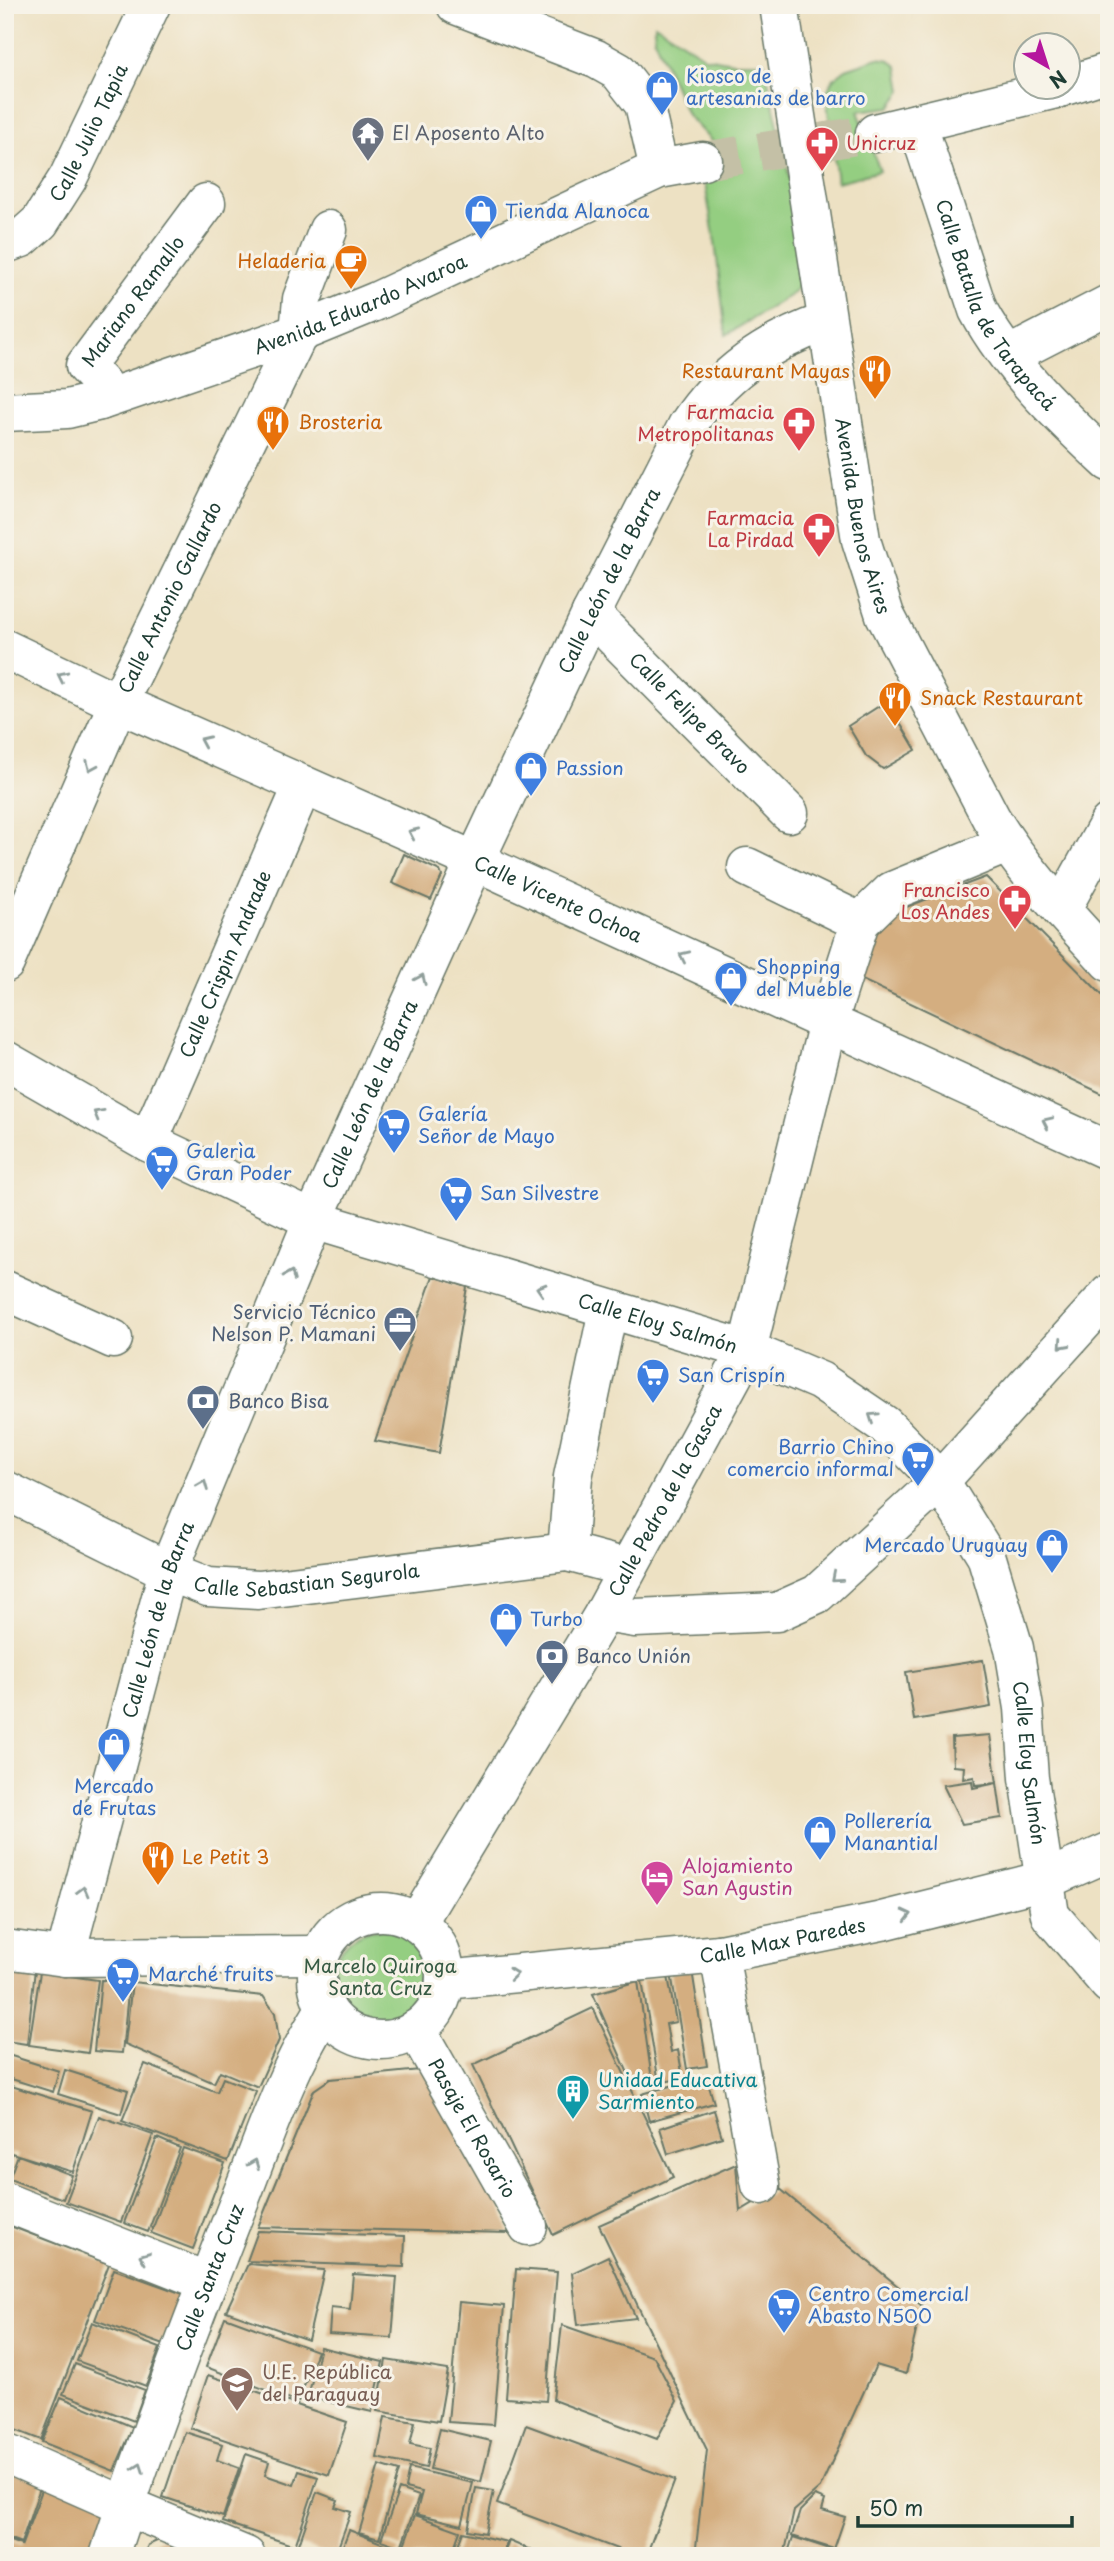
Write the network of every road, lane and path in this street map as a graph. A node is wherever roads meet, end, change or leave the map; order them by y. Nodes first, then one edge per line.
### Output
1 (151, 5) edge
2 (456, 5) edge
3 (779, 5) edge
4 (1109, 72) edge
5 (1082, 81) edge
6 (1012, 100) edge
7 (917, 123) junction
8 (876, 133) tunnel mouth
9 (704, 161) tunnel mouth
10 (659, 169) junction
11 (206, 203) dead end
12 (328, 230) dead end
13 (5, 244) edge
14 (1109, 304) edge
15 (826, 322) junction
16 (299, 333) junction
17 (1008, 356) junction
18 (100, 401) junction
19 (5, 412) edge
20 (1109, 461) edge
21 (591, 614) junction
22 (5, 649) edge
23 (118, 703) junction
24 (303, 785) junction
25 (789, 813) dead end
26 (1109, 823) edge
27 (1007, 844) junction
28 (475, 861) junction
29 (747, 867) dead end
30 (1061, 910) junction
31 (860, 922) junction
32 (1109, 962) edge
33 (5, 963) edge
34 (828, 1023) junction
35 (5, 1060) edge
36 (148, 1142) junction
37 (1109, 1151) edge
38 (313, 1220) junction
39 (5, 1290) edge
40 (1109, 1294) edge
41 (608, 1310) junction
42 (113, 1339) dead end
43 (747, 1350) junction
44 (940, 1481) junction
45 (5, 1490) edge
46 (567, 1552) junction
47 (627, 1568) junction
48 (168, 1571) junction
49 (604, 1613) junction
50 (1109, 1852) edge
51 (1045, 1880) junction
52 (417, 1923) junction
53 (5, 1949) edge
54 (719, 1954) junction
55 (320, 1955) junction
56 (65, 1957) junction
57 (445, 1980) junction
58 (1109, 1984) edge
59 (326, 2008) junction
60 (416, 2029) junction
61 (761, 2185) dead end
62 (5, 2203) edge
63 (528, 2226) dead end
64 (208, 2282) junction
65 (5, 2453) edge
66 (125, 2506) junction
67 (109, 2556) edge
68 (246, 2556) edge

1 - 13 street, Calle Julio Tapia
2 - 10 street
3 - 15 street, Avenida Buenos Aires
4 - 5 street
6 - 7 street
7 - 8 street
7 - 17 street, Calle Batalla de Tarapacá
9 - 10 street, Avenida Eduardo Avaroa
10 - 16 street, Avenida Eduardo Avaroa
11 - 18 street, Mariano Ramallo
12 - 16 street, Calle Antonio Gallardo
14 - 17 street
15 - 21 street, Calle León de la Barra
15 - 27 street, Avenida Buenos Aires
16 - 18 street, Avenida Eduardo Avaroa
16 - 23 street, Calle Antonio Gallardo
17 - 20 street, Calle Batalla de Tarapacá
18 - 19 street, Avenida Eduardo Avaroa
21 - 25 street, Calle Felipe Bravo
21 - 28 street, Calle León de la Barra
23 -> 22 street, Calle Vicente Ochoa
24 -> 23 street, Calle Vicente Ochoa
23 -> 33 street, Calle Antonio Gallardo
28 -> 24 street, Calle Vicente Ochoa
24 - 36 street, Calle Crispin Andrade
26 - 30 street
27 - 30 street, Avenida Buenos Aires
27 - 31 street, Calle Pedro de la Gasca
34 -> 28 street, Calle Vicente Ochoa
38 -> 28 street, Calle León de la Barra
29 - 31 street
30 - 32 street, Avenida Buenos Aires
31 - 34 street, Calle Pedro de la Gasca
37 -> 34 street, Calle Vicente Ochoa
34 - 43 street, Calle Pedro de la Gasca
36 -> 35 street, Calle Eloy Salmón
36 - 38 street, Calle Eloy Salmón
41 -> 38 street, Calle Eloy Salmón
48 -> 38 street, Calle León de la Barra
39 - 42 street
40 -> 44 street
41 - 43 street, Calle Eloy Salmón
41 - 46 street
44 -> 43 street, Calle Eloy Salmón
43 - 47 street, Calle Pedro de la Gasca
44 -> 49 street
44 - 51 street, Calle Eloy Salmón
45 - 48 street, Calle Sebastian Segurola
46 - 47 street, Calle Sebastian Segurola
46 - 48 street, Calle Sebastian Segurola
47 - 49 street, Calle Pedro de la Gasca
56 -> 48 street, Calle León de la Barra
49 - 52 street, Calle Pedro de la Gasca
50 - 51 street, Calle Max Paredes
54 -> 51 street, Calle Max Paredes
51 - 58 street, Calle Eloy Salmón
52 - 55 street
52 - 57 street
53 - 56 street
57 -> 54 street, Calle Max Paredes
54 - 61 street
55 - 56 street
55 - 59 street
57 - 60 street
59 - 60 street
64 -> 59 street, Calle Santa Cruz
60 - 63 street, Pasaje El Rosario
64 -> 62 street
66 -> 64 street, Calle Santa Cruz
65 - 66 street
66 - 67 street, Calle Santa Cruz
66 - 68 street

